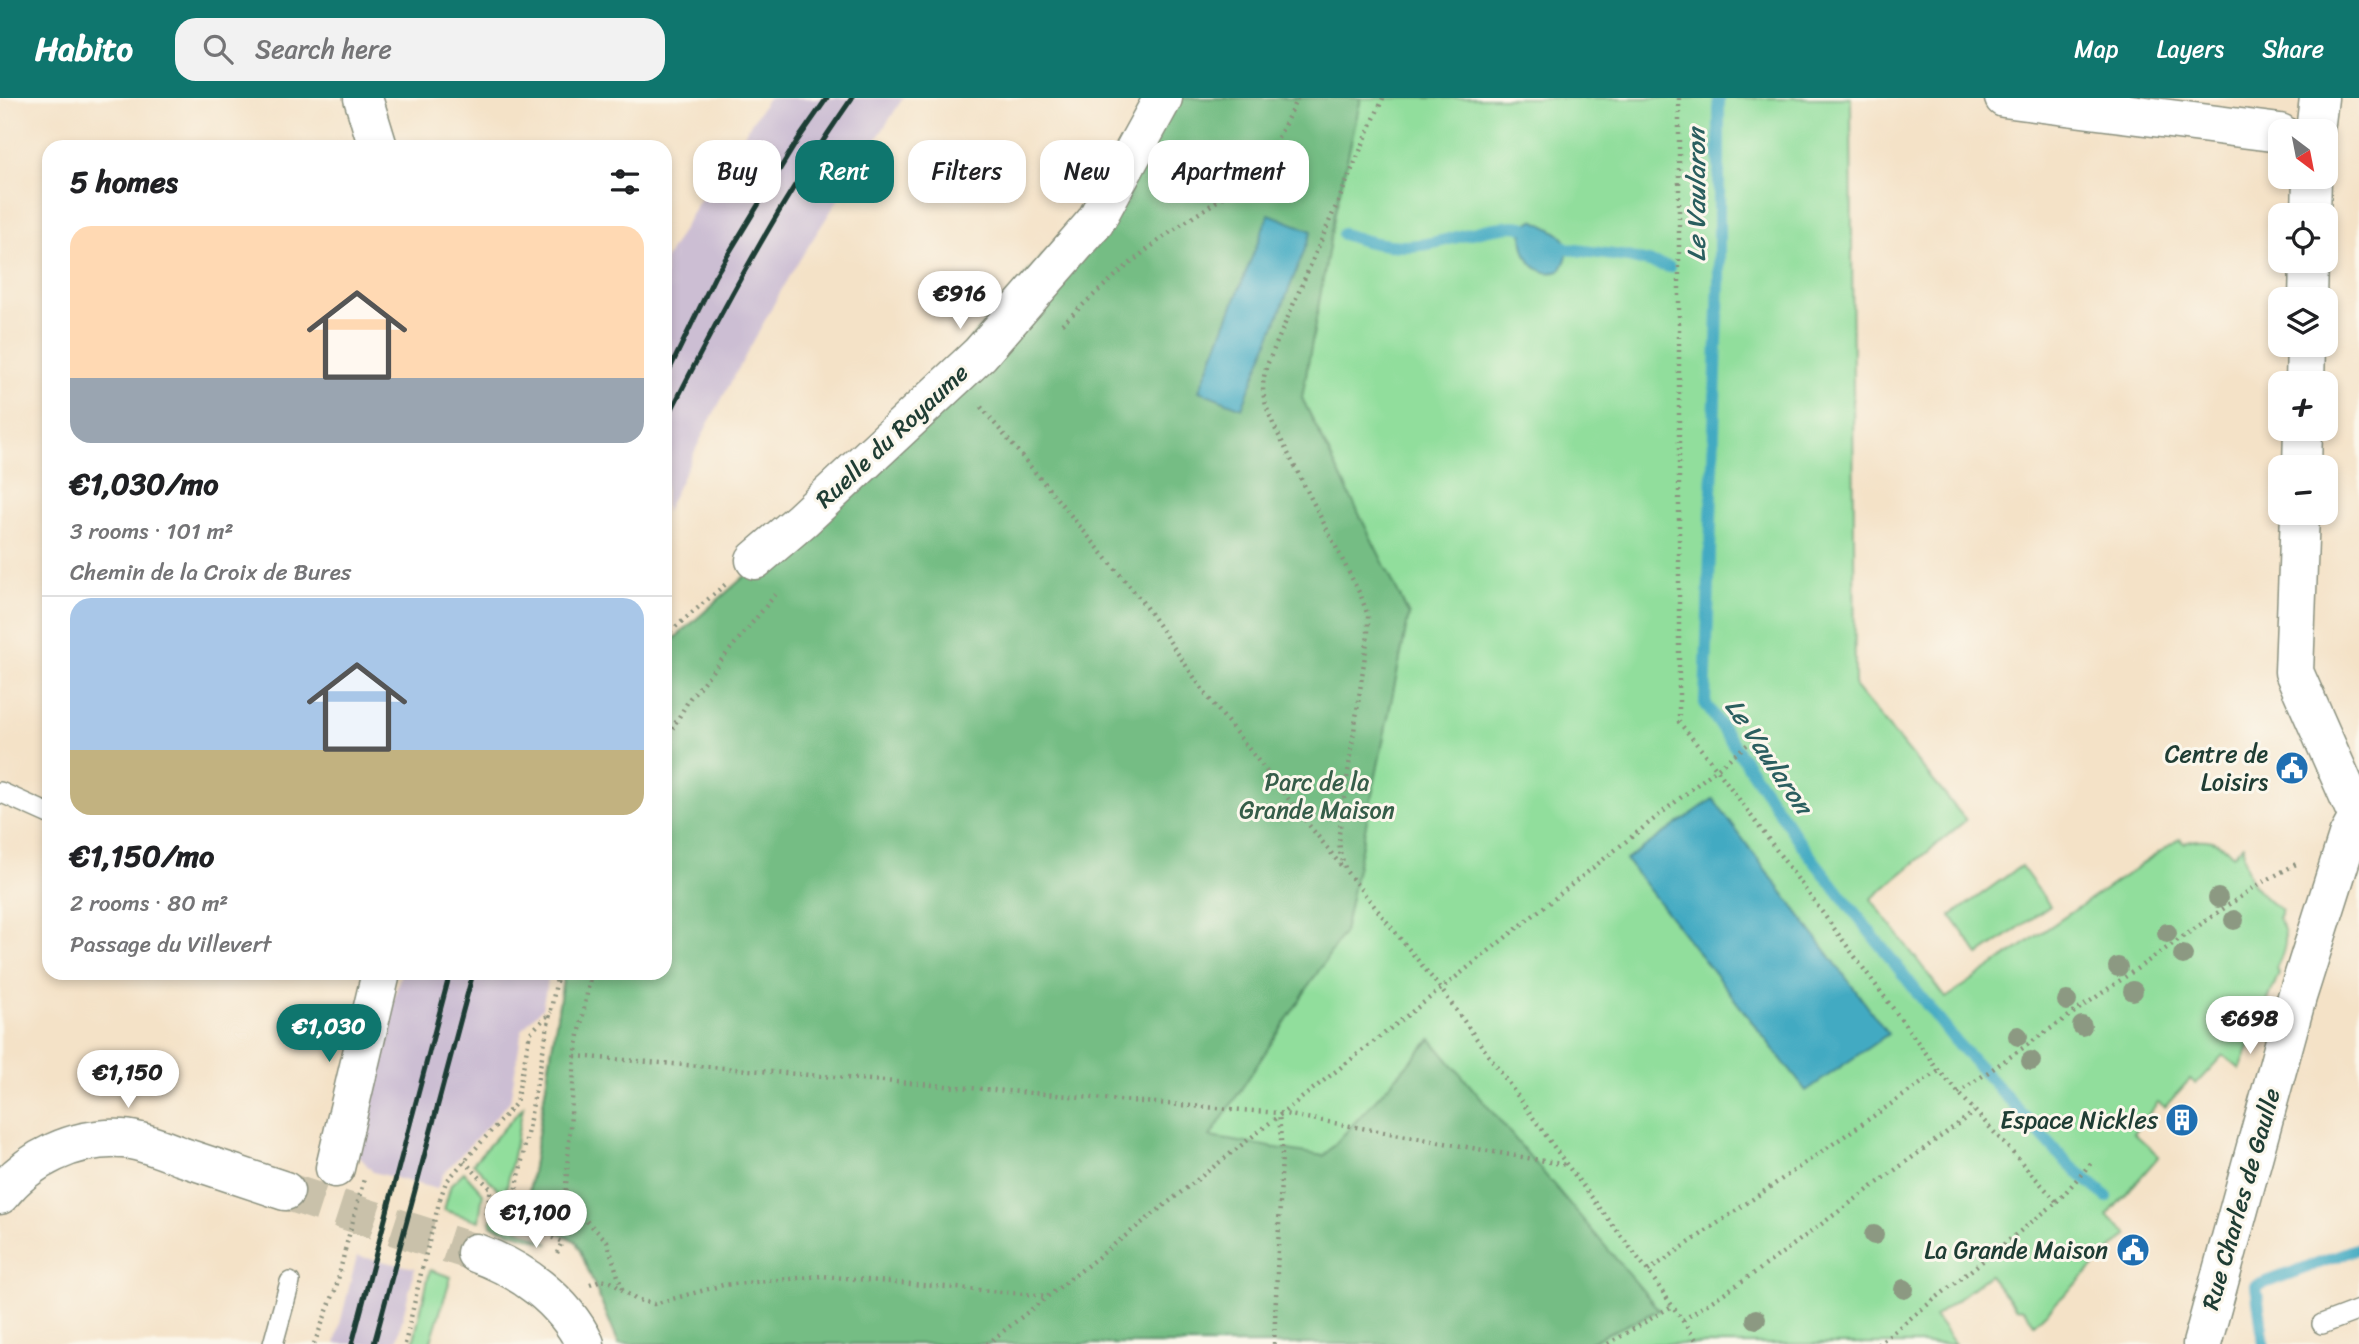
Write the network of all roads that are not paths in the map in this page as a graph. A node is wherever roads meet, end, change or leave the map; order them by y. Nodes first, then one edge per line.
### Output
1 (363, 98) edge
2 (1163, 98) edge
3 (2004, 98) edge
4 (2319, 98) edge
5 (2316, 119) edge
6 (2268, 131) edge
7 (376, 140) edge
8 (2300, 525) edge
9 (755, 560) road end
10 (0, 792) edge
11 (42, 811) edge
12 (2358, 816) edge
13 (380, 980) edge
14 (349, 1173) road end
15 (285, 1191) tunnel mouth
16 (0, 1195) edge
17 (480, 1239) tunnel mouth
18 (290, 1282) dead end
19 (2359, 1310) edge
20 (2322, 1324) dead end
21 (273, 1344) edge
22 (585, 1344) edge
23 (2202, 1344) edge

1 - 7 street
2 - 9 street, Ruelle du Royaume
3 - 6 street
4 - 5 street
8 - 12 street
10 - 11 lane
12 - 23 street, Rue Charles de Gaulle
13 - 14 street
15 - 16 street
17 - 22 street
18 - 21 lane
19 - 20 lane

